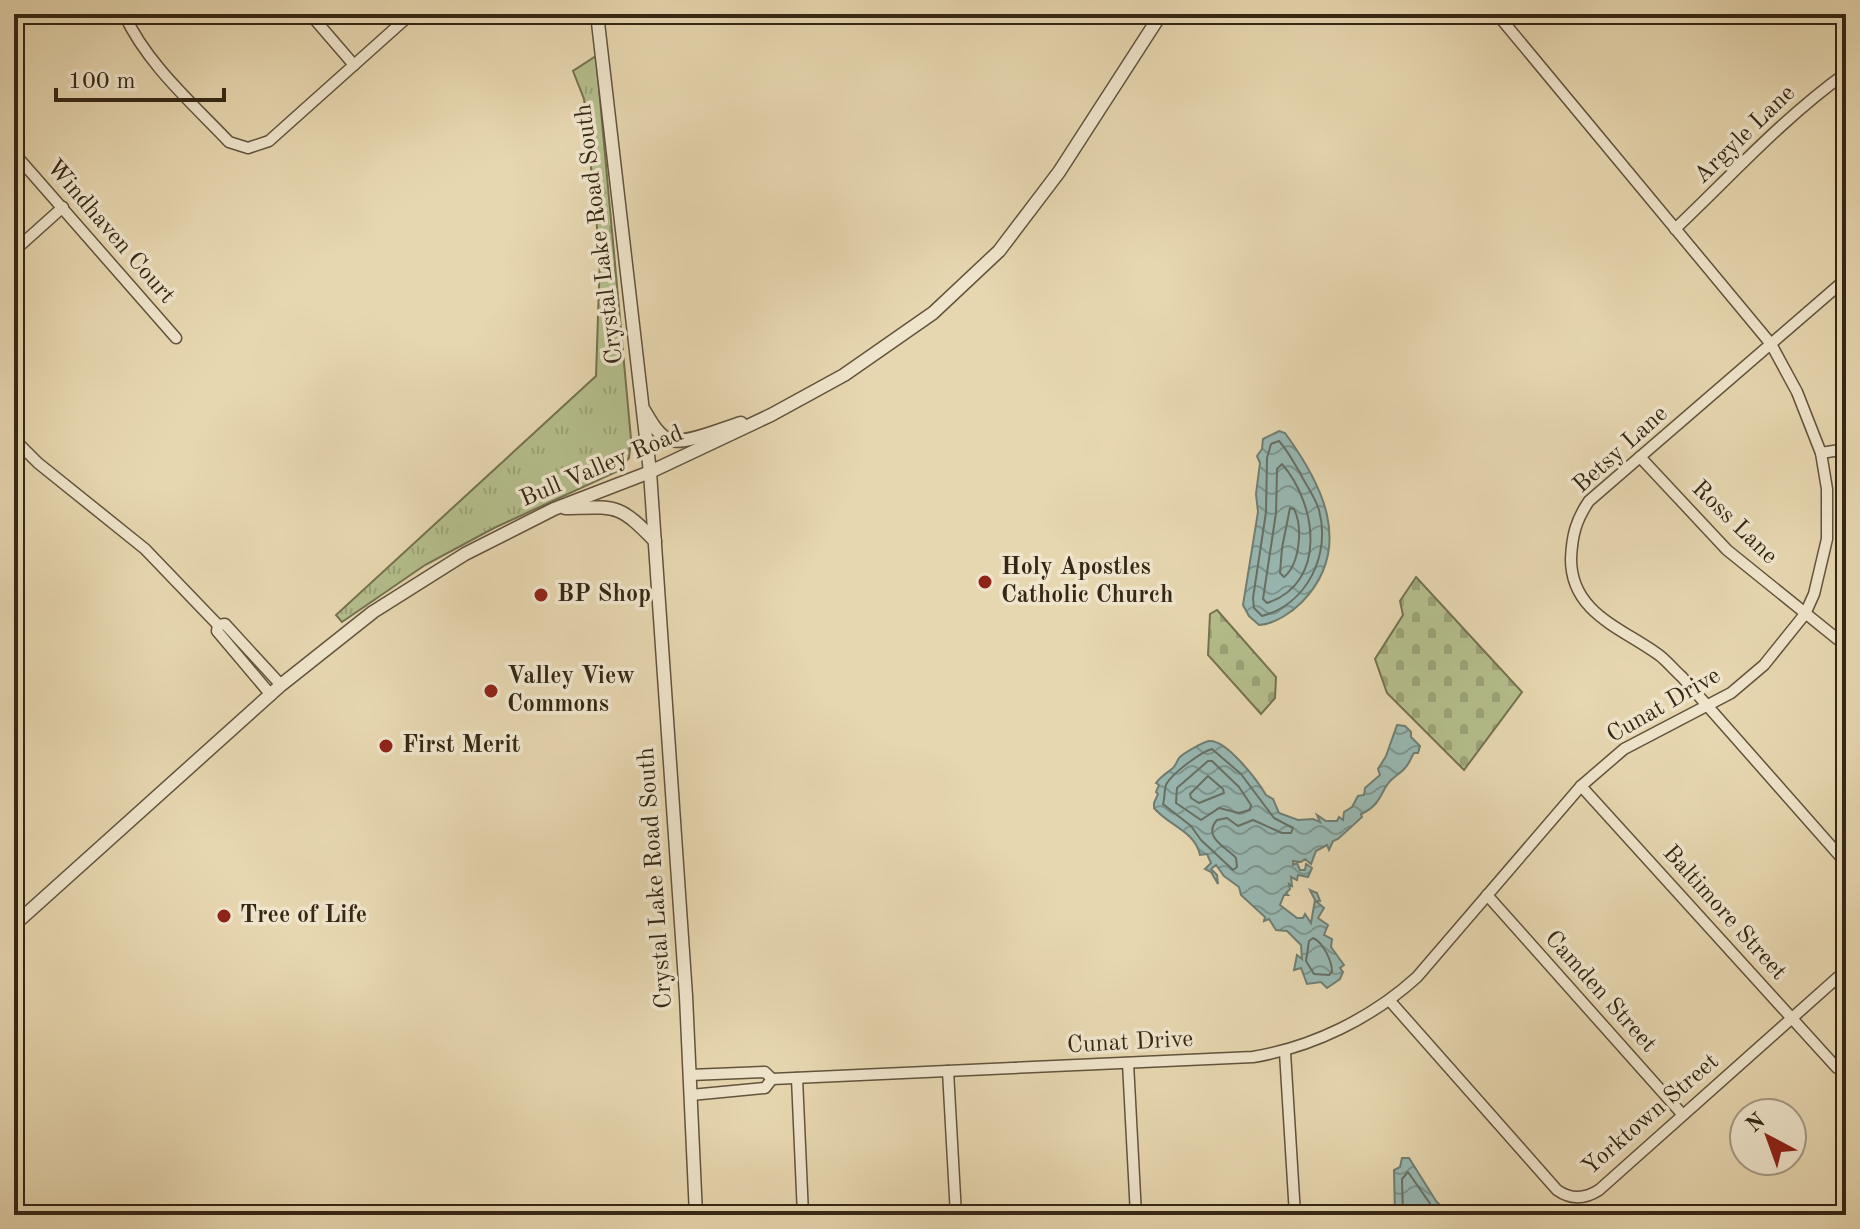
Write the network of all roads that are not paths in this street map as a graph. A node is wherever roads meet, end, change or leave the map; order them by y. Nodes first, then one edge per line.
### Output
1 (124, 14) edge
2 (310, 14) edge
3 (411, 14) edge
4 (597, 14) edge
5 (1161, 14) edge
6 (1497, 14) edge
7 (354, 65) junction
8 (1846, 73) edge
9 (14, 153) edge
10 (63, 207) junction
11 (1675, 229) junction
12 (14, 251) edge
13 (1846, 279) edge
14 (176, 338) dead end
15 (1771, 344) junction
16 (642, 407) junction
17 (771, 415) junction
18 (14, 439) edge
19 (1846, 449) edge
20 (1821, 453) junction
21 (1640, 457) junction
22 (650, 472) junction
23 (554, 509) junction
24 (655, 541) junction
25 (1805, 614) junction
26 (1846, 646) edge
27 (276, 690) junction
28 (1706, 706) junction
29 (1581, 786) junction
30 (1846, 863) edge
31 (1487, 895) junction
32 (14, 925) edge
33 (1846, 970) edge
34 (1390, 1001) junction
35 (1792, 1018) junction
36 (1285, 1052) junction
37 (1128, 1063) junction
38 (1837, 1068) dead end
39 (948, 1071) junction
40 (690, 1075) junction
41 (797, 1078) junction
42 (772, 1079) junction
43 (691, 1095) junction
44 (1682, 1114) junction
45 (696, 1215) edge
46 (803, 1215) edge
47 (956, 1215) edge
48 (1136, 1215) edge
49 (1295, 1215) edge

1 - 7 street
2 - 7 street
3 - 7 street
4 - 16 street, Crystal Lake Road South
5 - 17 street, Bull Valley Road
6 - 11 street, Cunat Drive
8 - 11 street, Argyle Lane
9 - 10 street, Windhaven Court
10 - 12 street
10 - 14 street, Windhaven Court
11 - 15 street, Cunat Drive
13 - 15 street, Betsy Lane
15 - 20 street, Cunat Drive
15 - 21 street, Betsy Lane
16 - 17 street
16 - 22 street, Crystal Lake Road South
17 - 22 street, Bull Valley Road
18 - 27 street
19 - 20 street
20 - 25 street, Cunat Drive
21 - 25 street, Ross Lane
21 - 28 street, Betsy Lane
22 - 23 street, Bull Valley Road
22 - 24 street, Crystal Lake Road South
23 - 24 street
23 - 27 street, Bull Valley Road
24 - 40 street, Crystal Lake Road South
25 - 26 street, Ross Lane
25 - 28 street, Cunat Drive
27 - 32 street, Bull Valley Road
28 - 29 street, Cunat Drive
28 - 30 street, Betsy Lane
29 - 31 street, Cunat Drive
29 - 35 street, Baltimore Street
31 - 34 street, Cunat Drive
31 - 44 street, Camden Street
33 - 35 street, Yorktown Street
34 - 36 street, Cunat Drive
34 - 44 street, Yorktown Street
35 - 38 street, Baltimore Street
35 - 44 street, Yorktown Street
36 - 37 street, Cunat Drive
36 - 49 street
37 - 39 street, Cunat Drive
37 - 48 street
39 - 41 street, Cunat Drive
39 - 47 street
40 - 42 street, Cunat Drive
40 - 43 street, Crystal Lake Road South
41 - 42 street, Cunat Drive
41 - 46 street
42 - 43 street, Cunat Drive
43 - 45 street, Crystal Lake Road South

